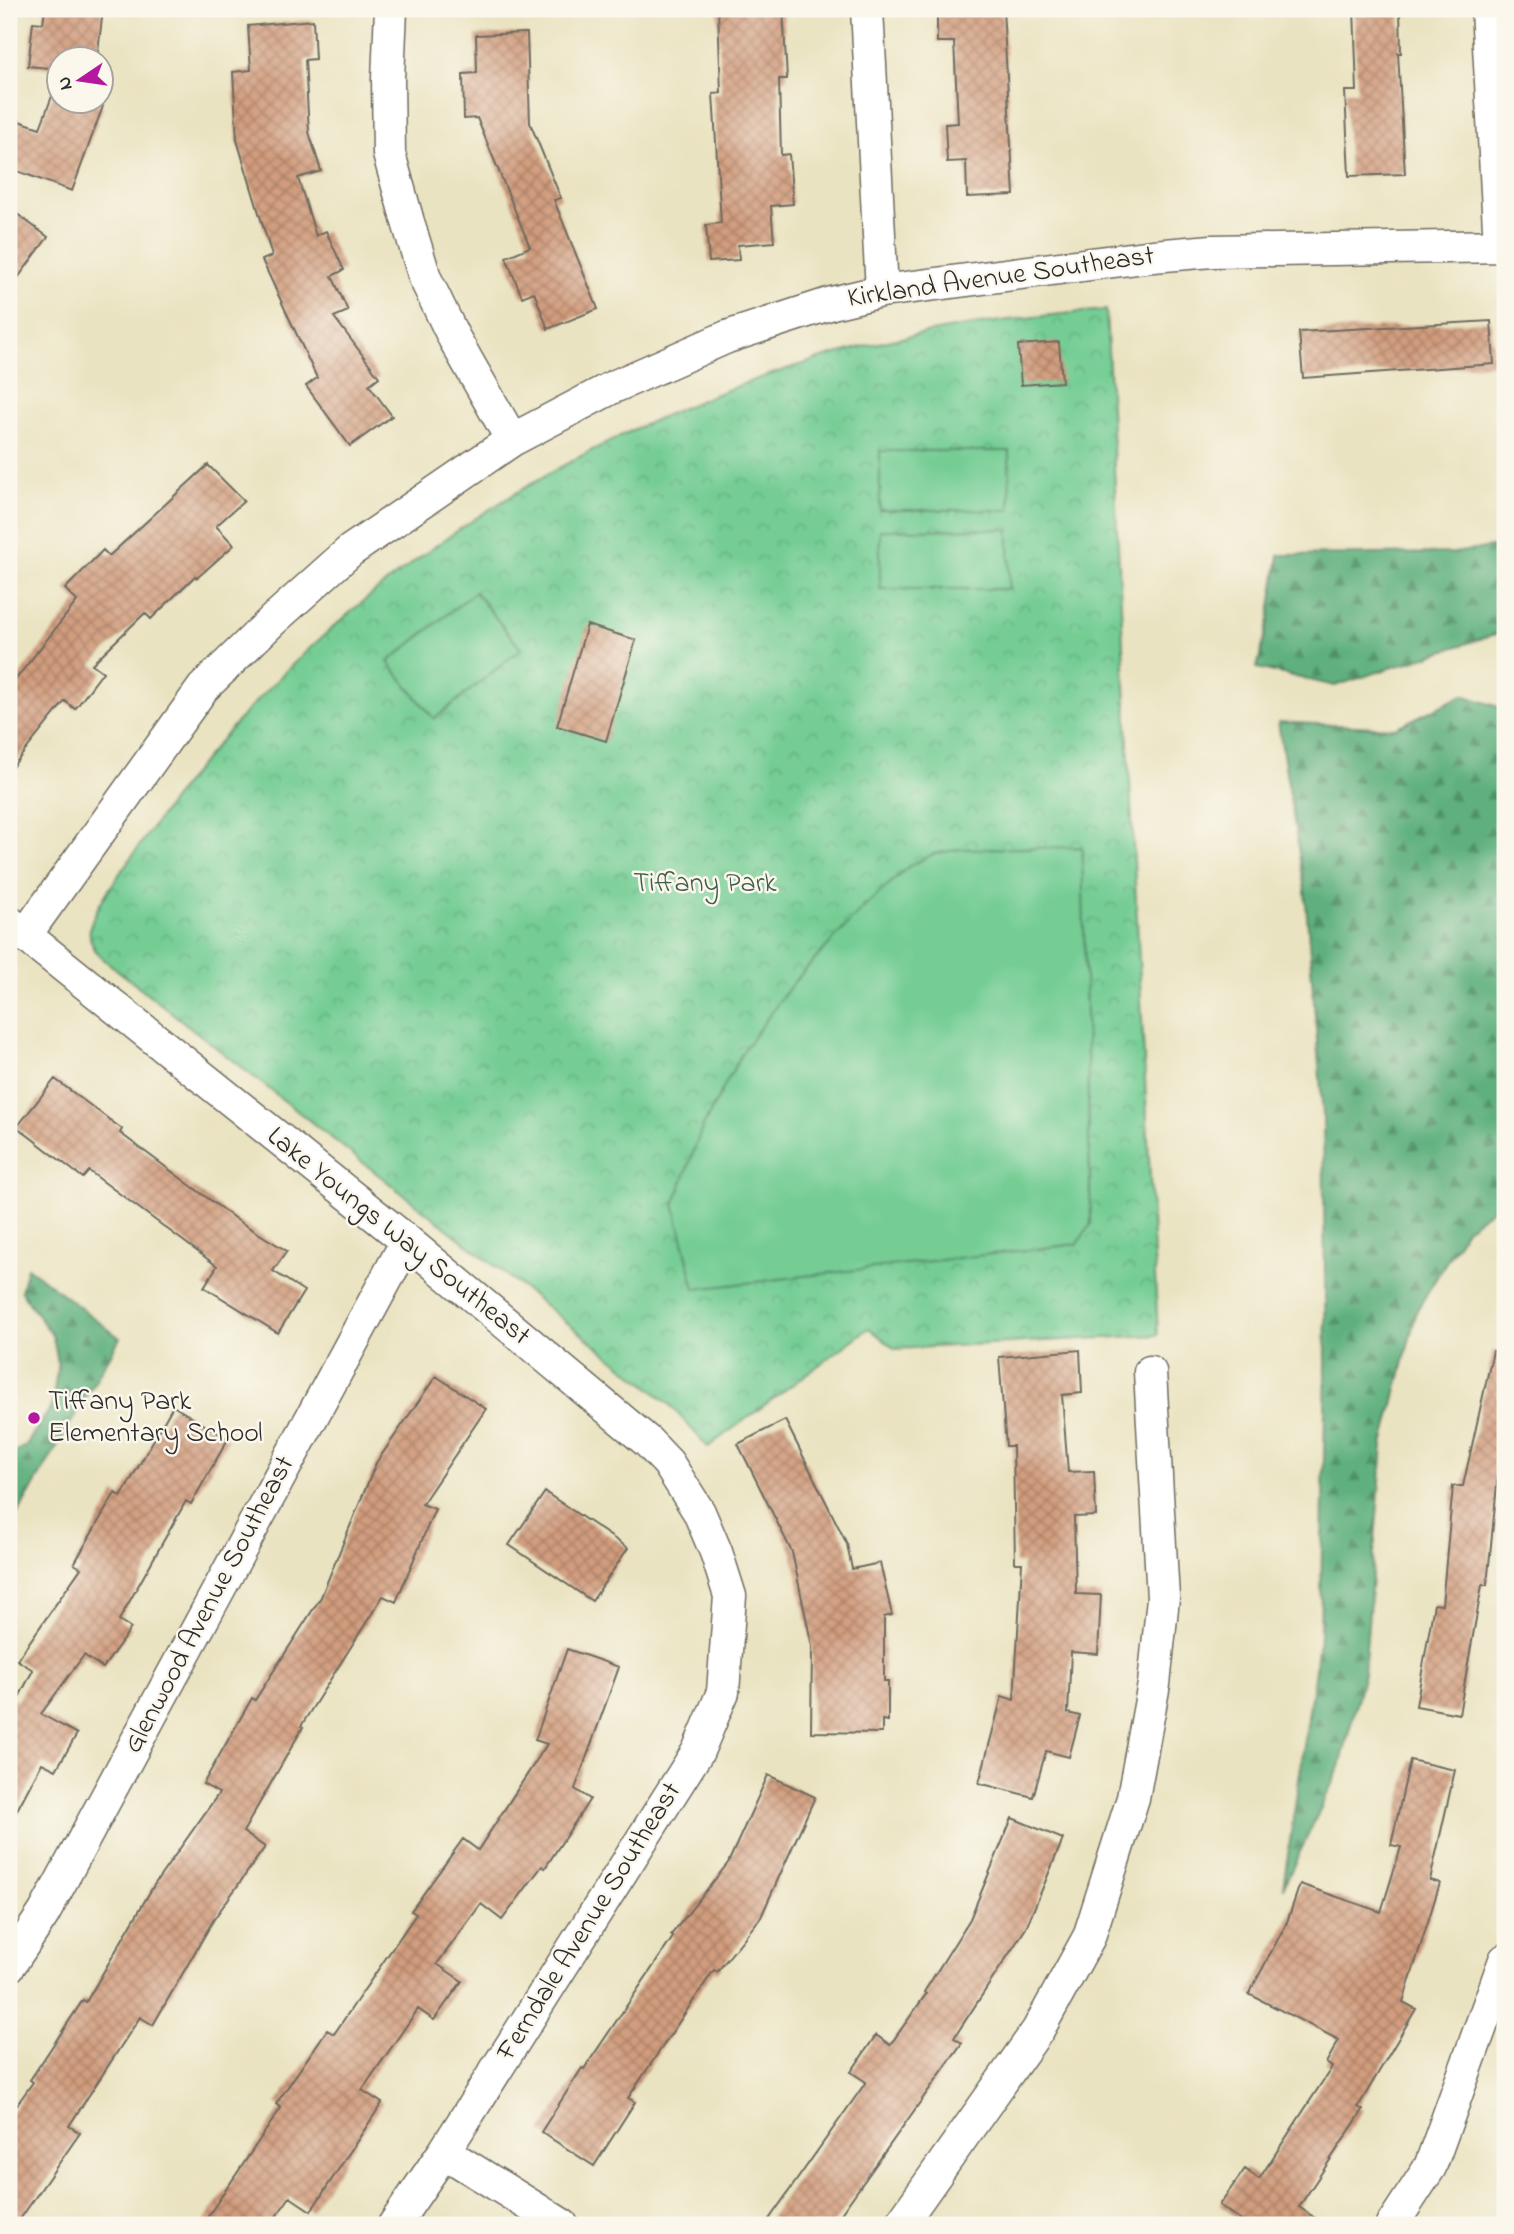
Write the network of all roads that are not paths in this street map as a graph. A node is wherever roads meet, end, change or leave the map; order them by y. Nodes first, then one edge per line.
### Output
1 (391, 9) edge
2 (867, 9) edge
3 (1487, 9) edge
4 (1503, 246) edge
5 (882, 292) junction
6 (512, 440) junction
7 (17, 928) edge
8 (407, 1241) junction
9 (1150, 1371) dead end
10 (730, 1596) joint
11 (1505, 1960) edge
12 (9, 1966) edge
13 (444, 2152) junction
14 (394, 2225) edge
15 (562, 2225) edge
16 (900, 2225) edge
17 (1392, 2225) edge

1 - 6 street
2 - 5 street
3 - 4 street
4 - 5 street, Kirkland Avenue Southeast
5 - 6 street, Kirkland Avenue Southeast
6 - 7 street, Kirkland Avenue Southeast
7 - 8 street, Lake Youngs Way Southeast
8 - 10 street, Lake Youngs Way Southeast
8 - 12 street, Glenwood Avenue Southeast
9 - 16 street
10 - 13 street, Ferndale Avenue Southeast
11 - 17 street
13 - 14 street, Ferndale Avenue Southeast
13 - 15 street

